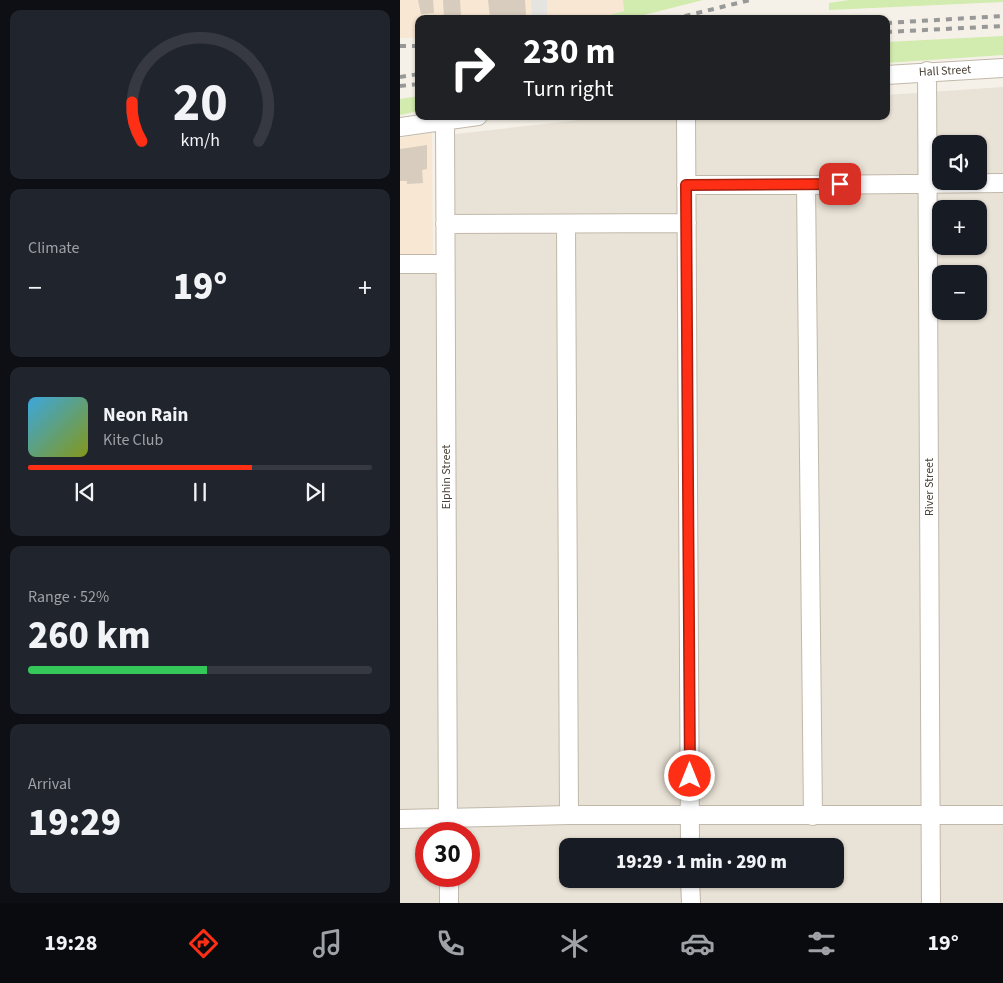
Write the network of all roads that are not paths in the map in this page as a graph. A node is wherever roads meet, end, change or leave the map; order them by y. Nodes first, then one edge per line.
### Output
1 (1003, 68) edge
2 (927, 71) junction
3 (890, 74) edge
4 (445, 120) joint
5 (686, 120) edge
6 (400, 127) edge
7 (928, 183) junction
8 (1003, 183) edge
9 (686, 185) junction
10 (806, 185) junction
11 (687, 223) junction
12 (445, 224) junction
13 (566, 225) junction
14 (400, 264) edge
15 (445, 264) junction
16 (569, 815) junction
17 (690, 815) junction
18 (1003, 815) edge
19 (813, 816) junction
20 (931, 816) junction
21 (400, 819) edge
22 (421, 822) edge
23 (448, 822) edge
24 (480, 823) edge
25 (690, 838) edge
26 (449, 887) edge
27 (690, 888) edge
28 (449, 903) edge
29 (690, 903) edge
30 (931, 903) edge

1 - 2 street, Hall Street
2 - 3 street, Hall Street
2 - 7 street, River Street
4 - 6 street
4 - 12 street, Elphin Street
5 - 9 street
7 - 8 street
7 - 10 street
7 - 20 street, River Street
9 - 10 street
9 - 11 street
10 - 19 street
11 - 13 street
11 - 17 street
12 - 13 street
12 - 15 street, Elphin Street
13 - 16 street
14 - 15 street
15 - 23 street, Elphin Street
16 - 17 street
16 - 24 street
17 - 19 street
17 - 25 street
18 - 20 street
19 - 20 street
20 - 30 street, River Street
21 - 22 street
26 - 28 street
27 - 29 street

